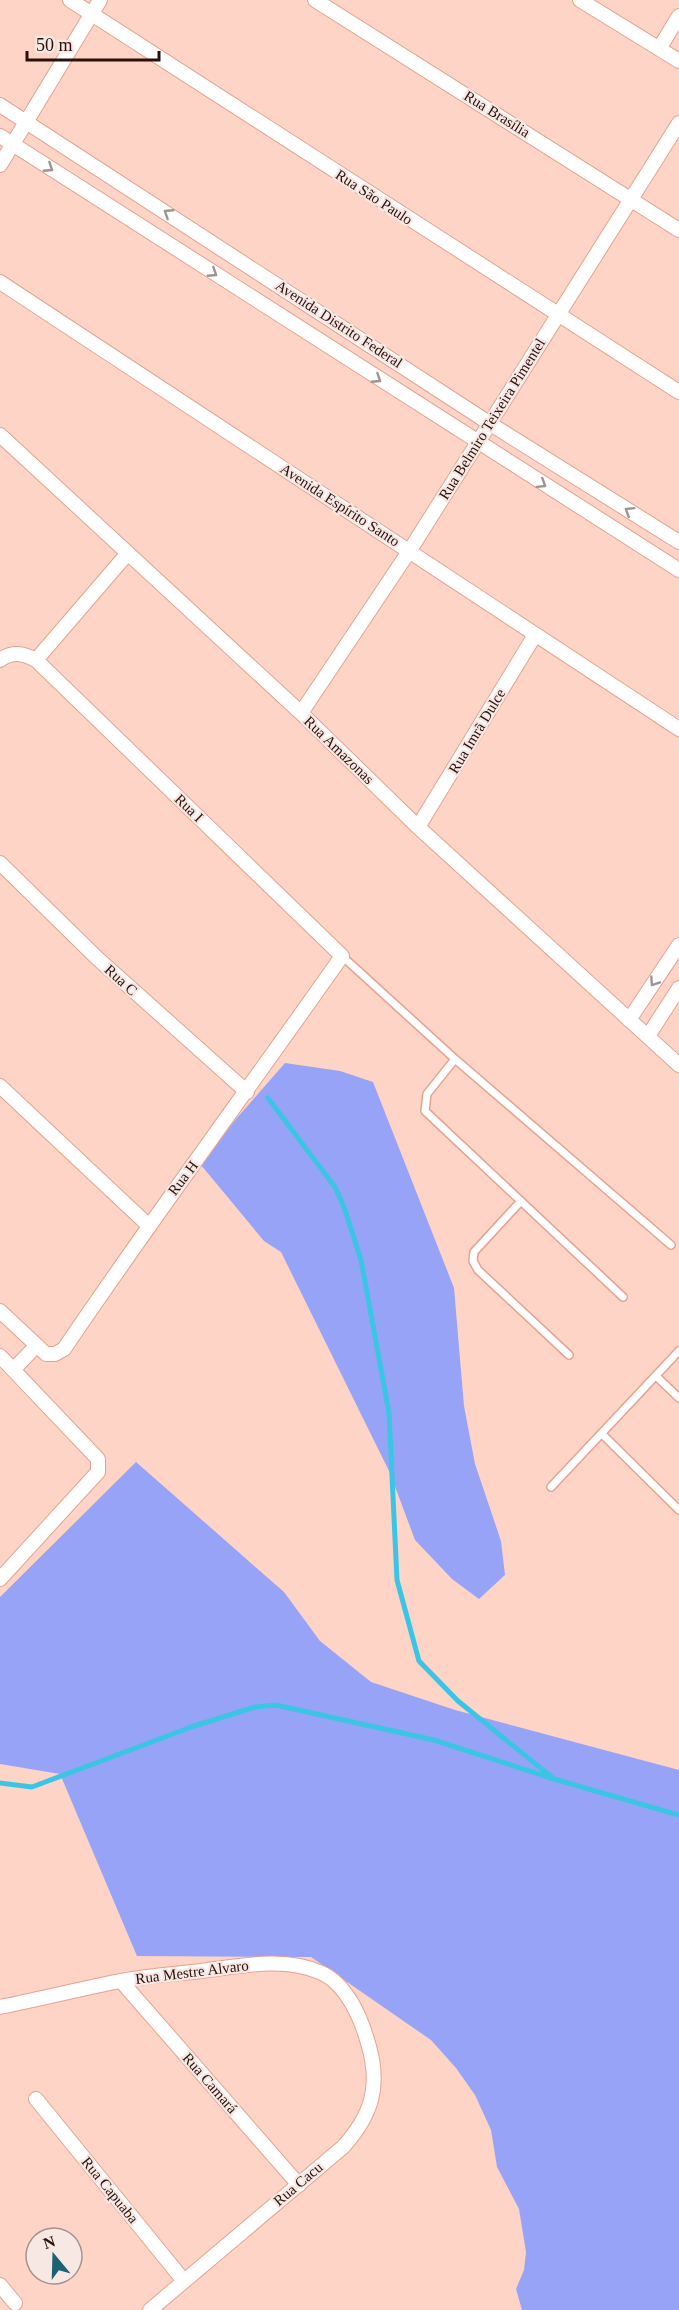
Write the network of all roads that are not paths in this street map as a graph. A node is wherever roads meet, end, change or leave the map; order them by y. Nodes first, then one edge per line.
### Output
1 (70, 0) edge
2 (100, 0) edge
3 (315, 0) edge
4 (580, 0) edge
5 (91, 14) junction
6 (679, 16) edge
7 (659, 49) junction
8 (679, 61) edge
9 (0, 105) edge
10 (27, 121) junction
11 (679, 123) edge
12 (0, 136) edge
13 (13, 145) junction
14 (0, 165) edge
15 (631, 198) junction
16 (679, 230) edge
17 (0, 282) edge
18 (557, 315) junction
19 (679, 393) edge
20 (489, 423) junction
21 (0, 435) edge
22 (477, 443) junction
23 (679, 542) edge
24 (410, 550) junction
25 (128, 553) junction
26 (679, 570) edge
27 (535, 635) junction
28 (0, 660) edge
29 (36, 660) junction
30 (301, 713) junction
31 (679, 729) edge
32 (418, 827) junction
33 (0, 863) edge
34 (679, 945) edge
35 (342, 956) junction
36 (679, 988) edge
37 (629, 1020) junction
38 (648, 1036) junction
39 (454, 1059) junction
40 (679, 1065) edge
41 (0, 1086) edge
42 (247, 1092) junction
43 (520, 1201) junction
44 (148, 1225) junction
45 (671, 1245) dead end
46 (623, 1297) dead end
47 (0, 1311) edge
48 (36, 1346) junction
49 (679, 1351) edge
50 (568, 1355) dead end
51 (4, 1362) edge
52 (657, 1377) junction
53 (679, 1398) edge
54 (602, 1434) junction
55 (551, 1488) dead end
56 (679, 1510) edge
57 (0, 1579) edge
58 (121, 1981) junction
59 (0, 2007) edge
60 (362, 2021) joint
61 (36, 2099) dead end
62 (299, 2185) junction
63 (184, 2281) junction
64 (0, 2285) edge
65 (15, 2303) dead end
66 (150, 2310) edge

1 - 5 street, Rua São Paulo
2 - 5 street
3 - 15 street, Rua Brasília
4 - 7 street
5 - 10 street
5 - 18 street, Rua São Paulo
6 - 7 street
7 - 8 street
9 - 10 street, Avenida Distrito Federal
10 - 13 street
20 -> 10 street, Avenida Distrito Federal
11 - 15 street, Rua Belmiro Teixeira Pimentel
12 - 13 street, Avenida Distrito Federal
13 - 14 street
13 -> 22 street, Avenida Distrito Federal
15 - 16 street, Rua Brasília
15 - 18 street, Rua Belmiro Teixeira Pimentel
17 - 24 street, Avenida Espírito Santo
18 - 19 street, Rua São Paulo
18 - 20 street, Rua Belmiro Teixeira Pimentel
20 - 22 street, Rua Belmiro Teixeira Pimentel
23 -> 20 street, Avenida Distrito Federal
21 - 25 street, Rua Amazonas
22 - 24 street, Rua Belmiro Teixeira Pimentel
22 -> 26 street, Avenida Distrito Federal
24 - 27 street, Avenida Espírito Santo
24 - 30 street, Rua Belmiro Teixeira Pimentel
25 - 29 street
25 - 30 street, Rua Amazonas
27 - 31 street, Avenida Espírito Santo
27 - 32 street, Rua Imrã Dulce
28 - 29 street
29 - 35 street, Rua I
30 - 32 street, Rua Amazonas
32 - 37 street, Rua Amazonas
33 - 42 street, Rua C
34 -> 37 street
35 - 39 lane
35 - 42 street, Rua H
36 - 38 street
37 - 38 street, Rua Amazonas
38 - 40 street, Rua Amazonas
39 - 43 lane
39 - 45 lane
41 - 44 street
42 - 44 street, Rua H
43 - 46 lane
43 - 50 lane
44 - 48 street, Rua H
47 - 48 street
48 - 51 street
49 - 52 lane
51 - 57 street
52 - 53 lane
52 - 54 lane
54 - 55 lane
54 - 56 lane
58 - 59 street, Rua Mestre Alvaro
58 - 60 street, Rua Mestre Alvaro
58 - 62 street, Rua Camará
60 - 62 street, Rua Cacu
61 - 63 street, Rua Capuaba
62 - 63 street, Rua Cacu
63 - 66 street, Rua Cacu
64 - 65 street

